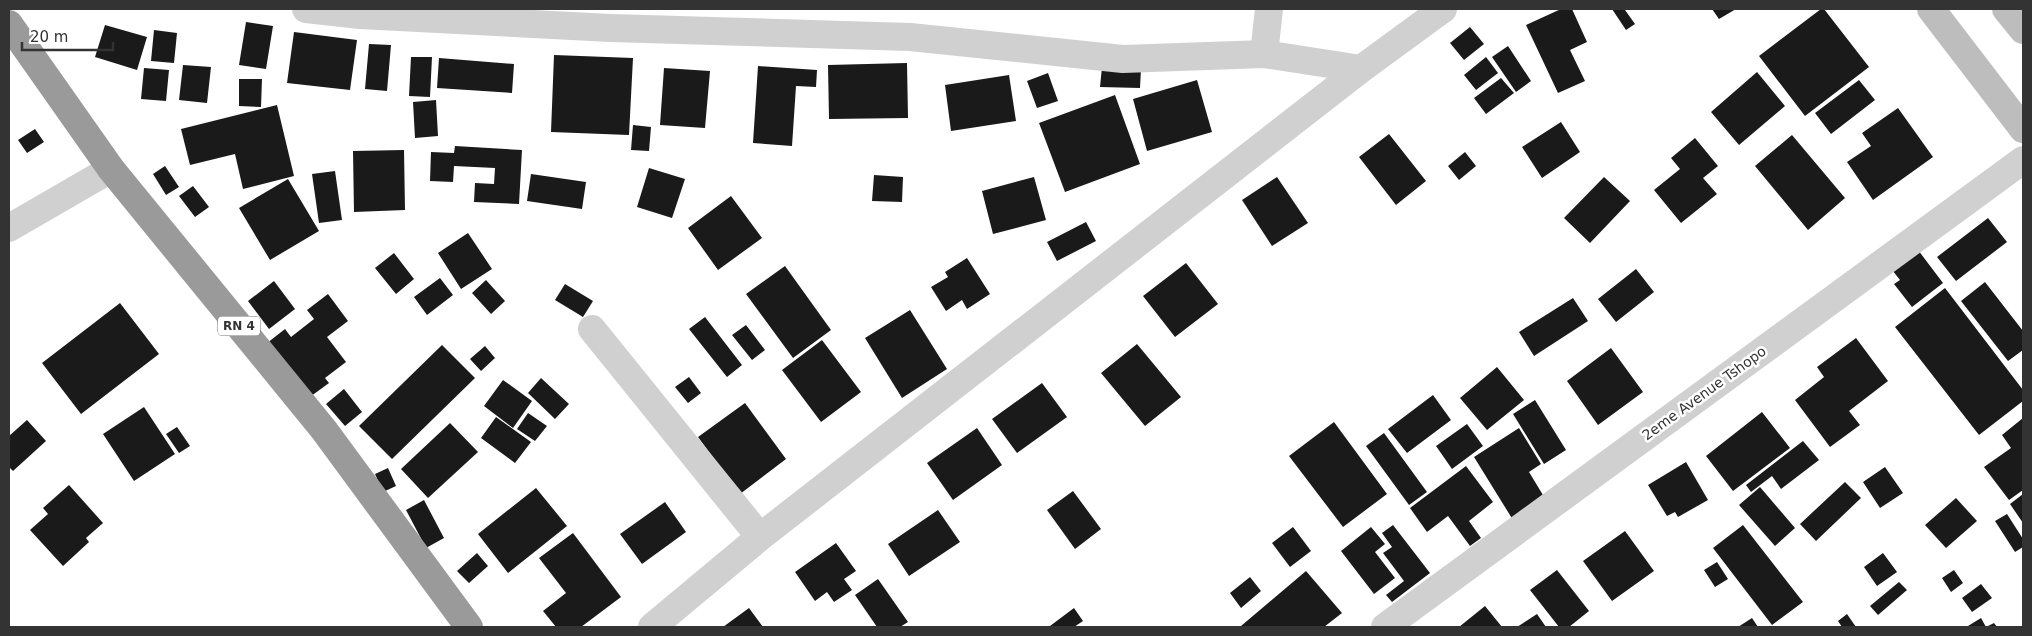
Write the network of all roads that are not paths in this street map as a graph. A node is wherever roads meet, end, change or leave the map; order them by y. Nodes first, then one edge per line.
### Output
1 (306, 9) edge
2 (1269, 9) edge
3 (1443, 9) edge
4 (1931, 9) edge
5 (2006, 9) edge
6 (611, 18) edge
7 (9, 24) edge
8 (2023, 30) edge
9 (1264, 54) junction
10 (1361, 69) junction
11 (2023, 129) edge
12 (2023, 160) edge
13 (111, 169) junction
14 (9, 228) edge
15 (592, 329) dead end
16 (760, 537) junction
17 (470, 627) edge
18 (652, 627) edge
19 (1385, 627) edge

1 - 6 street
2 - 9 street
3 - 10 street
4 - 11 street
5 - 8 street
6 - 9 street
7 - 13 highway, RN 4
9 - 10 street
10 - 16 street
12 - 19 street, 2eme Avenue Tshopo
13 - 14 street
13 - 17 highway, RN 4
15 - 16 street
16 - 18 street

